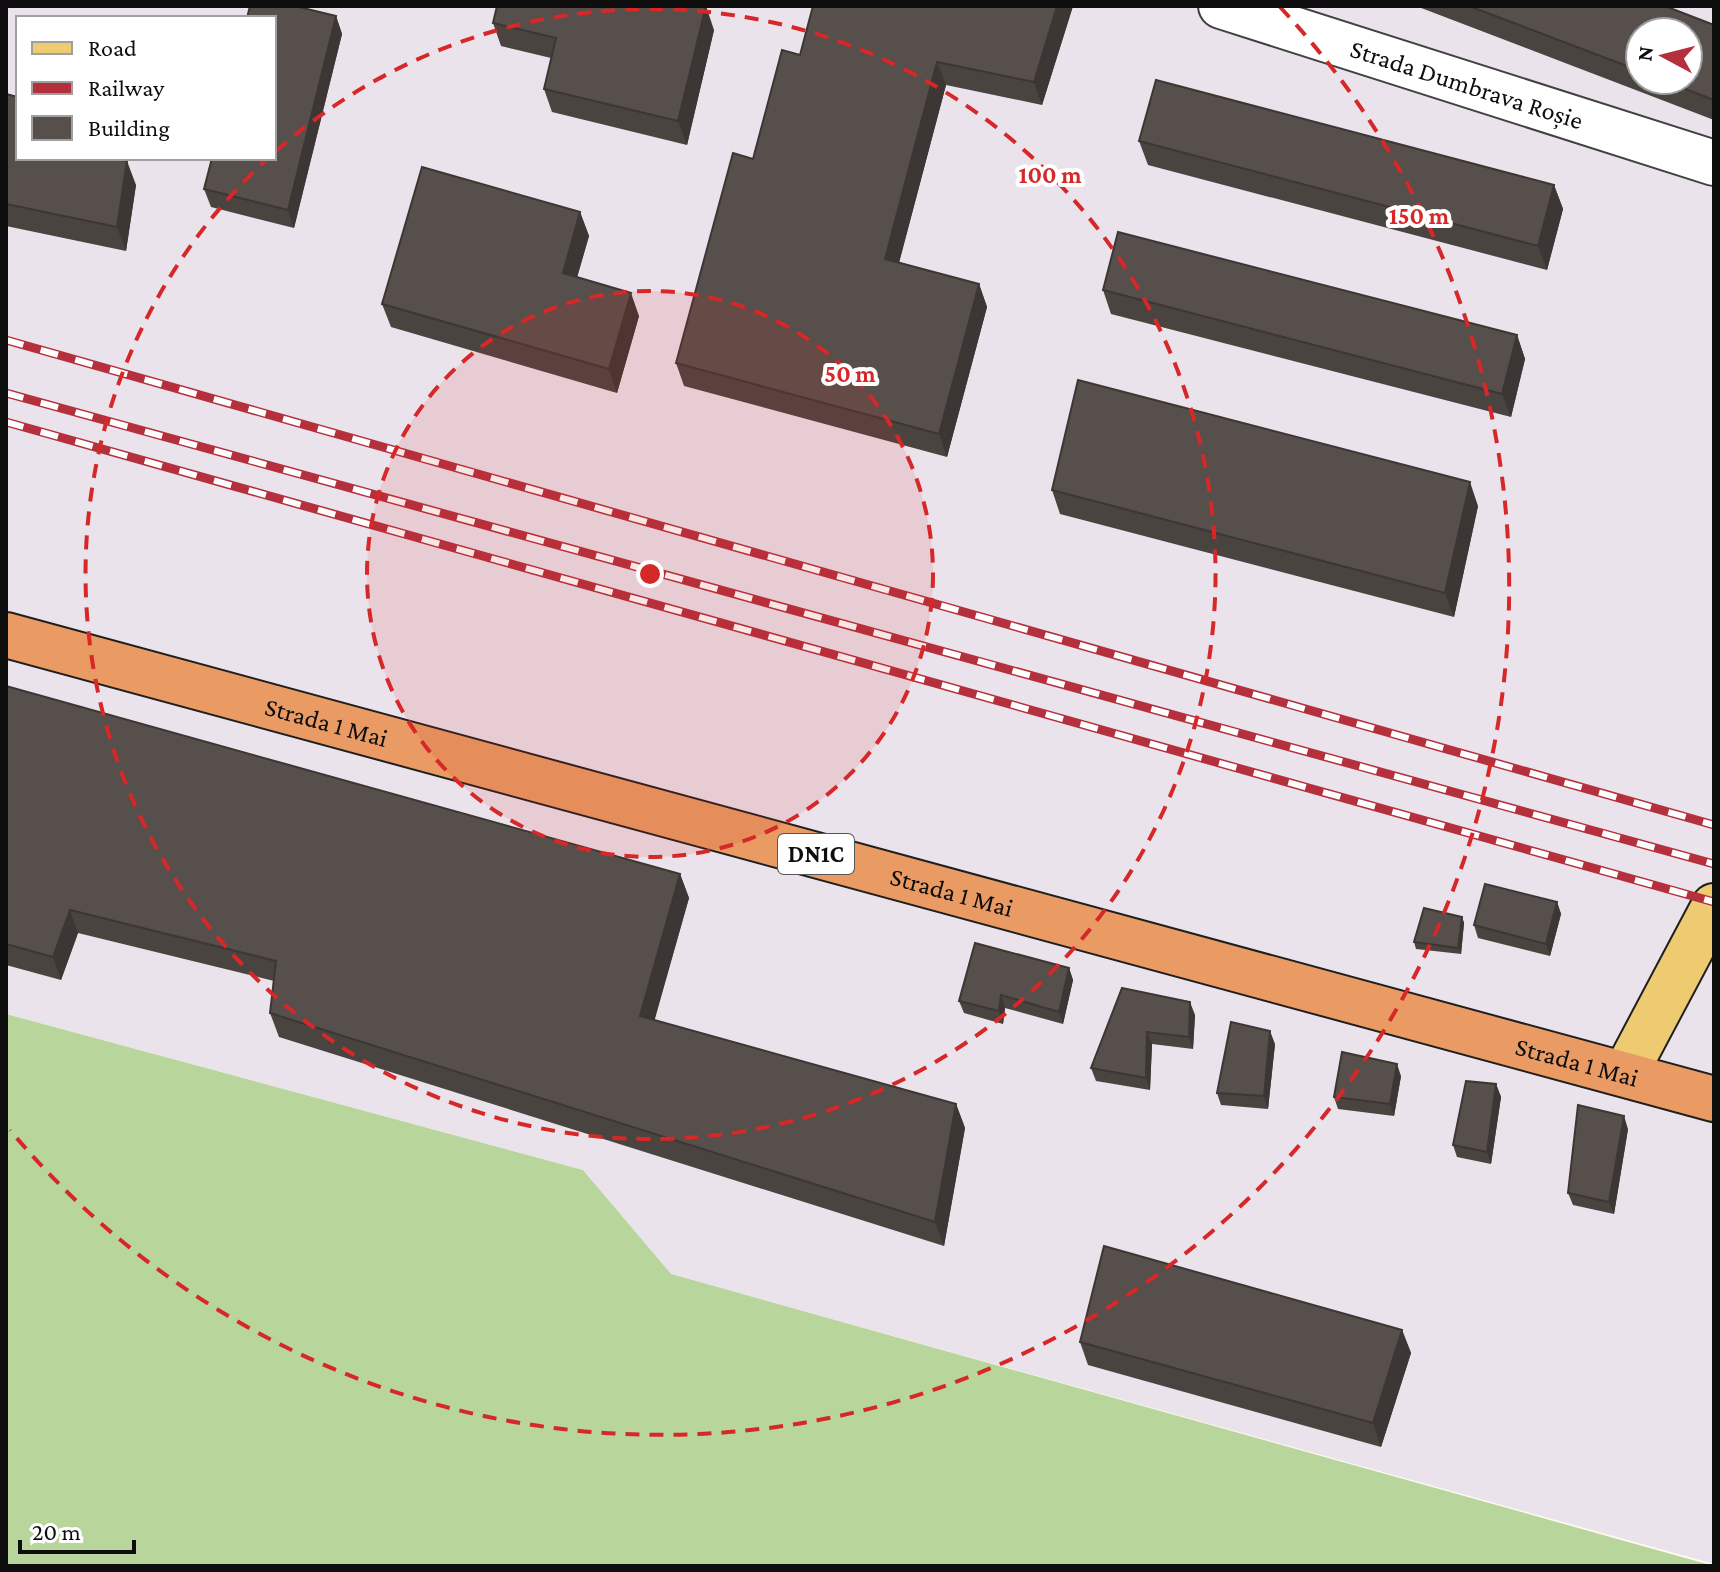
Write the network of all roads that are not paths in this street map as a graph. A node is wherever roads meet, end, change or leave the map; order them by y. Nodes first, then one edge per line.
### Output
1 (1221, 6) edge
2 (1714, 163) edge
3 (6, 635) edge
4 (1714, 906) edge
5 (1625, 1074) junction
6 (1714, 1099) edge

1 - 2 lane, Strada Dumbrava Roșie
3 - 5 highway, Strada 1 Mai / DN1C
4 - 5 main road
5 - 6 highway, Strada 1 Mai / DN1C

